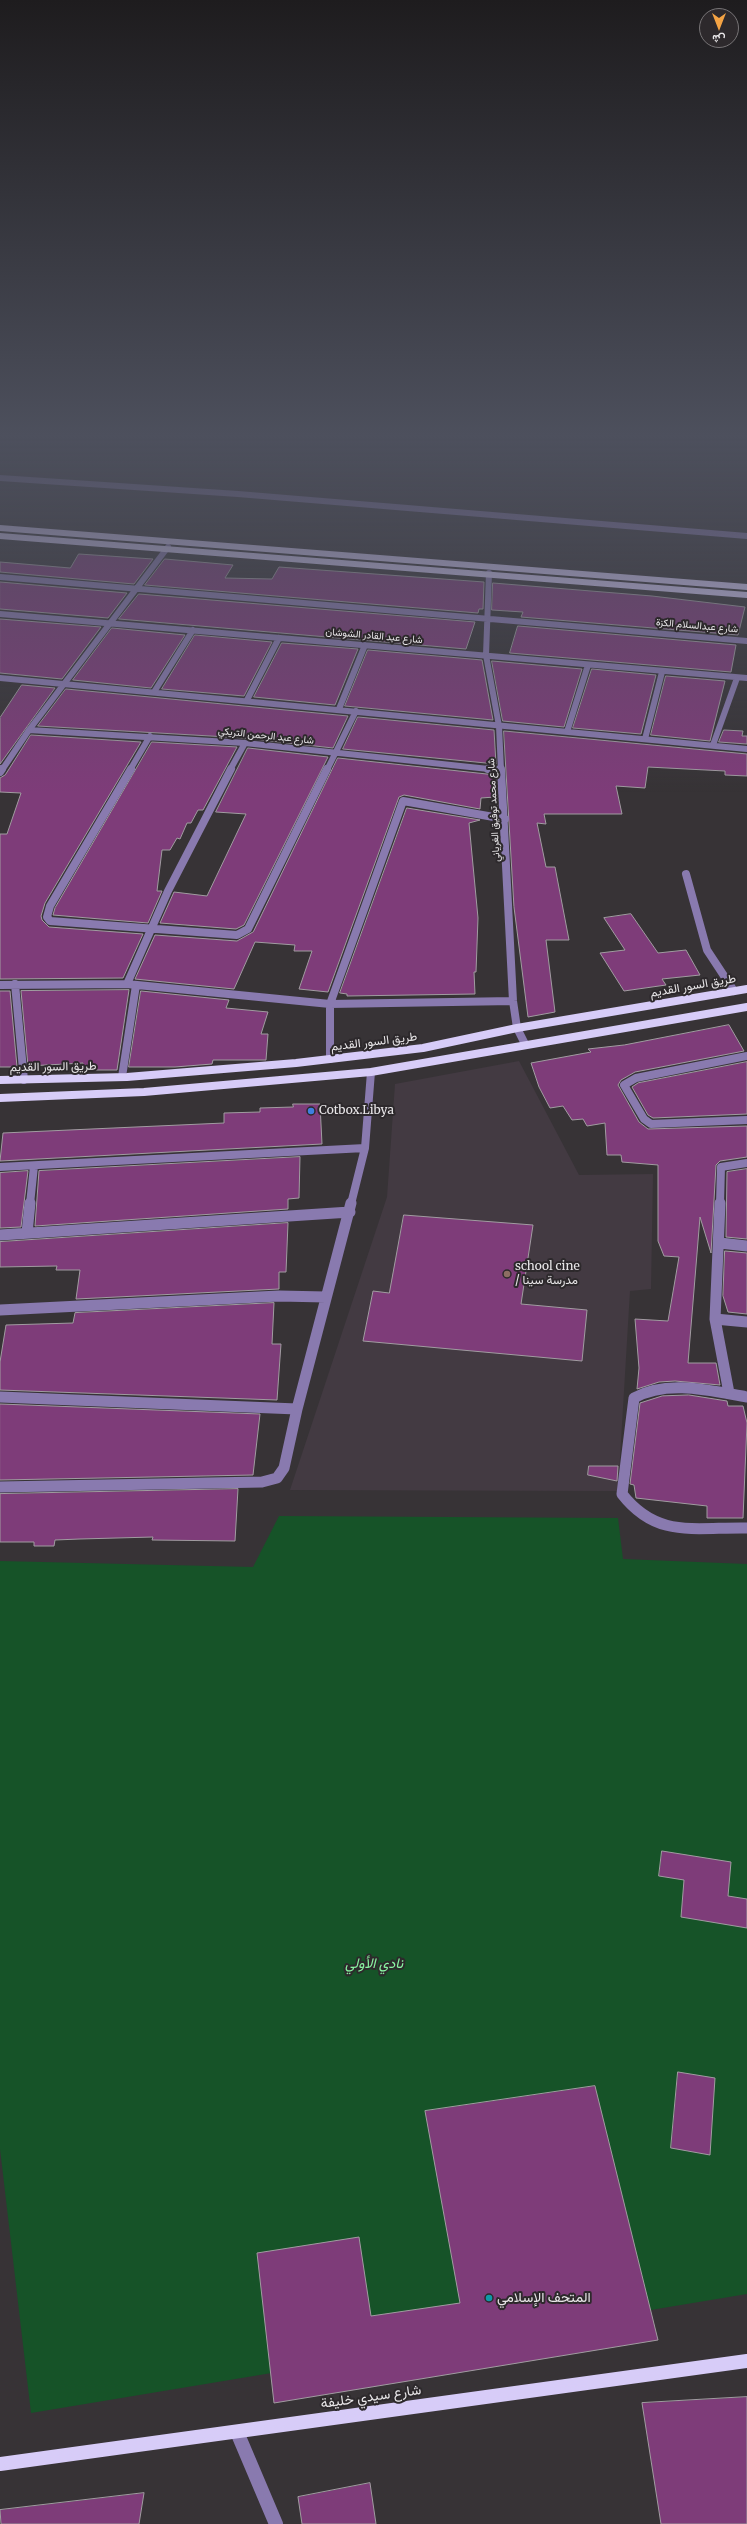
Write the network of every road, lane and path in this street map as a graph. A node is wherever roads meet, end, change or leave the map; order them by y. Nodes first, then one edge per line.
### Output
1 (376, 556) edge
2 (161, 557) edge
3 (280, 557) edge
4 (386, 557) edge
5 (372, 564) junction
6 (489, 574) junction
7 (0, 577) edge
8 (747, 586) edge
9 (137, 589) junction
10 (747, 595) edge
11 (0, 614) edge
12 (488, 619) junction
13 (111, 624) junction
14 (193, 630) junction
15 (279, 638) junction
16 (747, 641) edge
17 (365, 645) junction
18 (486, 655) junction
19 (588, 665) junction
20 (662, 672) junction
21 (0, 678) edge
22 (737, 678) junction
23 (747, 678) edge
24 (64, 684) junction
25 (154, 692) junction
26 (247, 700) junction
27 (339, 709) junction
28 (356, 711) junction
29 (499, 726) junction
30 (29, 730) junction
31 (567, 732) junction
32 (150, 736) junction
33 (645, 739) junction
34 (245, 743) junction
35 (712, 745) junction
36 (747, 748) edge
37 (336, 753) junction
38 (501, 770) junction
39 (0, 772) edge
40 (505, 819) junction
41 (686, 874) dead end
42 (149, 930) junction
43 (15, 984) junction
44 (132, 984) junction
45 (0, 985) edge
46 (747, 988) edge
47 (734, 991) junction
48 (513, 1001) junction
49 (330, 1004) junction
50 (747, 1007) edge
51 (517, 1028) junction
52 (525, 1044) junction
53 (747, 1056) edge
54 (330, 1059) junction
55 (371, 1072) junction
56 (122, 1077) junction
57 (0, 1080) edge
58 (24, 1080) junction
59 (0, 1098) edge
60 (747, 1120) edge
61 (365, 1148) junction
62 (744, 1164) edge
63 (34, 1166) junction
64 (0, 1167) edge
65 (350, 1212) junction
66 (27, 1233) junction
67 (0, 1235) edge
68 (720, 1243) junction
69 (747, 1246) edge
70 (326, 1297) junction
71 (0, 1310) edge
72 (715, 1319) junction
73 (747, 1322) edge
74 (729, 1393) junction
75 (0, 1397) edge
76 (747, 1397) edge
77 (297, 1409) junction
78 (0, 1487) edge
79 (747, 1528) edge
80 (747, 2361) edge
81 (237, 2432) junction
82 (0, 2464) edge
83 (276, 2524) edge

1 - 5 main road
2 - 9 street
3 - 5 main road
4 - 8 main road
5 - 6 main road
6 - 10 main road
6 - 12 street, شارع محمد توفيق الغرياني
7 - 9 street, شارع عبدالسلام الكزة
9 - 12 street, شارع عبدالسلام الكزة
9 - 13 street
11 - 13 street, شارع عبد القادر الشوشان
12 - 16 street, شارع عبدالسلام الكزة
12 - 18 street, شارع محمد توفيق الغرياني
13 - 14 street, شارع عبد القادر الشوشان
13 - 24 street
14 - 15 street, شارع عبد القادر الشوشان
14 - 25 street
15 - 17 street, شارع عبد القادر الشوشان
15 - 26 street
17 - 18 street, شارع عبد القادر الشوشان
17 - 27 street
18 - 19 street, شارع عبد القادر الشوشان
18 - 29 street, شارع محمد توفيق الغرياني
19 - 20 street, شارع عبد القادر الشوشان
19 - 31 street
20 - 22 street, شارع عبد القادر الشوشان
20 - 33 street
21 - 24 street
22 - 23 street, شارع عبد القادر الشوشان
22 - 35 street
24 - 25 street
24 - 30 street
25 - 26 street
26 - 27 street
27 - 28 street
28 - 29 street
28 - 37 street
29 - 31 street
29 - 38 street, شارع محمد توفيق الغرياني
30 - 32 street, شارع عبد الرحمن التريكي
30 - 39 street
31 - 33 street
32 - 34 street, شارع عبد الرحمن التريكي
32 - 42 street
33 - 35 street
34 - 37 street, شارع عبد الرحمن التريكي
34 - 42 street
35 - 36 street
37 - 38 street, شارع عبد الرحمن التريكي
37 - 42 street
38 - 40 street, شارع محمد توفيق الغرياني
40 - 48 street, شارع محمد توفيق الغرياني
40 - 49 street
41 - 47 street
42 - 44 street
43 - 44 street
43 - 45 street
43 - 58 street
44 - 49 street
44 - 56 street
46 - 47 main road, طريق السور القديم
47 - 51 main road, طريق السور القديم
48 - 49 street
48 - 51 street, شارع محمد توفيق الغرياني
49 - 54 street
50 - 52 main road
51 - 52 street, شارع محمد توفيق الغرياني
51 - 54 main road, طريق السور القديم
52 - 55 main road
53 - 60 street
54 - 56 main road, طريق السور القديم
55 - 59 main road
55 - 61 street
56 - 58 main road, طريق السور القديم
57 - 58 main road, طريق السور القديم
61 - 63 street
61 - 65 street
62 - 68 street
63 - 64 street
63 - 66 street
65 - 66 street
65 - 70 street
66 - 67 street
68 - 69 street
68 - 72 street
70 - 71 street
70 - 77 street
72 - 73 street
72 - 74 street
74 - 76 street
74 - 79 street
75 - 77 street
77 - 78 street
80 - 81 main road, شارع سيدي خليفة
81 - 82 main road, شارع سيدي خليفة
81 - 83 street

